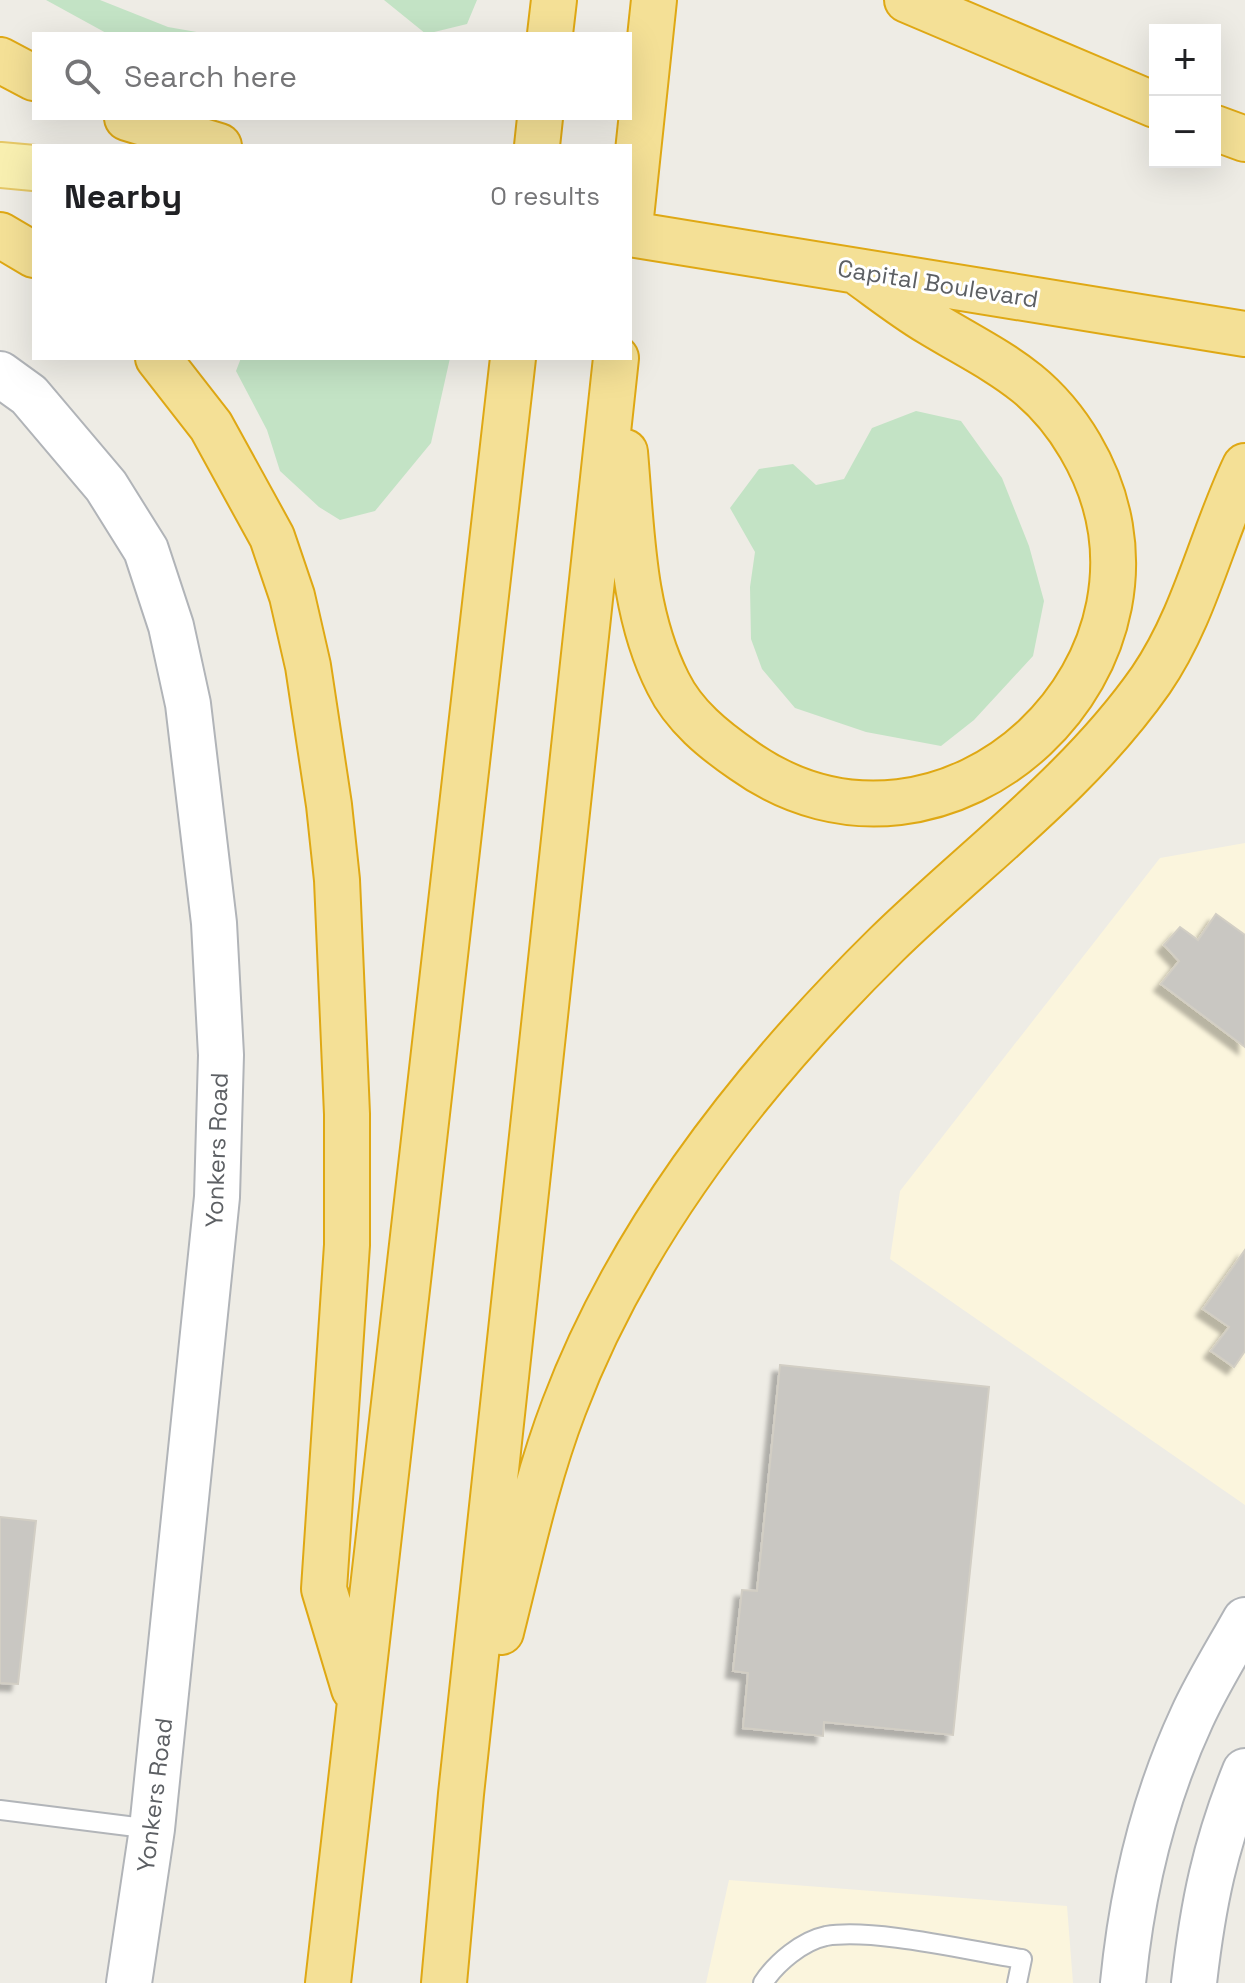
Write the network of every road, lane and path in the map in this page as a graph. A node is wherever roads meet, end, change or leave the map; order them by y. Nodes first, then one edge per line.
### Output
1 (554, 0) edge
2 (654, 0) edge
3 (907, 0) edge
4 (550, 32) edge
5 (0, 60) edge
6 (32, 77) edge
7 (1149, 102) edge
8 (134, 120) edge
9 (540, 120) edge
10 (1221, 130) edge
11 (1245, 139) edge
12 (212, 144) edge
13 (537, 144) edge
14 (0, 165) edge
15 (32, 168) edge
16 (632, 208) edge
17 (632, 234) edge
18 (0, 235) edge
19 (32, 254) edge
20 (856, 271) junction
21 (1245, 334) edge
22 (160, 360) edge
23 (513, 360) edge
24 (616, 360) edge
25 (616, 360) edge
26 (0, 374) edge
27 (1245, 466) edge
28 (1245, 1620) edge
29 (359, 1706) junction
30 (1245, 1771) edge
31 (461, 1794) junction
32 (0, 1810) edge
33 (152, 1829) junction
34 (770, 1980) edge
35 (129, 1983) edge
36 (328, 1983) edge
37 (444, 1983) edge
38 (1017, 1983) edge
39 (1123, 1983) edge
40 (1194, 1983) edge

1 - 4 highway
2 - 16 highway
3 - 7 highway
5 - 6 highway
8 - 12 highway
9 - 13 highway
10 - 11 highway
14 - 15 main road
17 - 20 highway, Capital Boulevard
18 - 19 highway
20 - 21 highway, Capital Boulevard
20 - 24 highway
22 - 29 highway
23 - 29 highway
25 - 31 highway
26 - 33 street, Yonkers Road
27 - 31 highway
28 - 39 street
29 - 36 highway
30 - 40 street
31 - 37 highway
32 - 33 lane
33 - 35 street, Yonkers Road
34 - 38 lane

